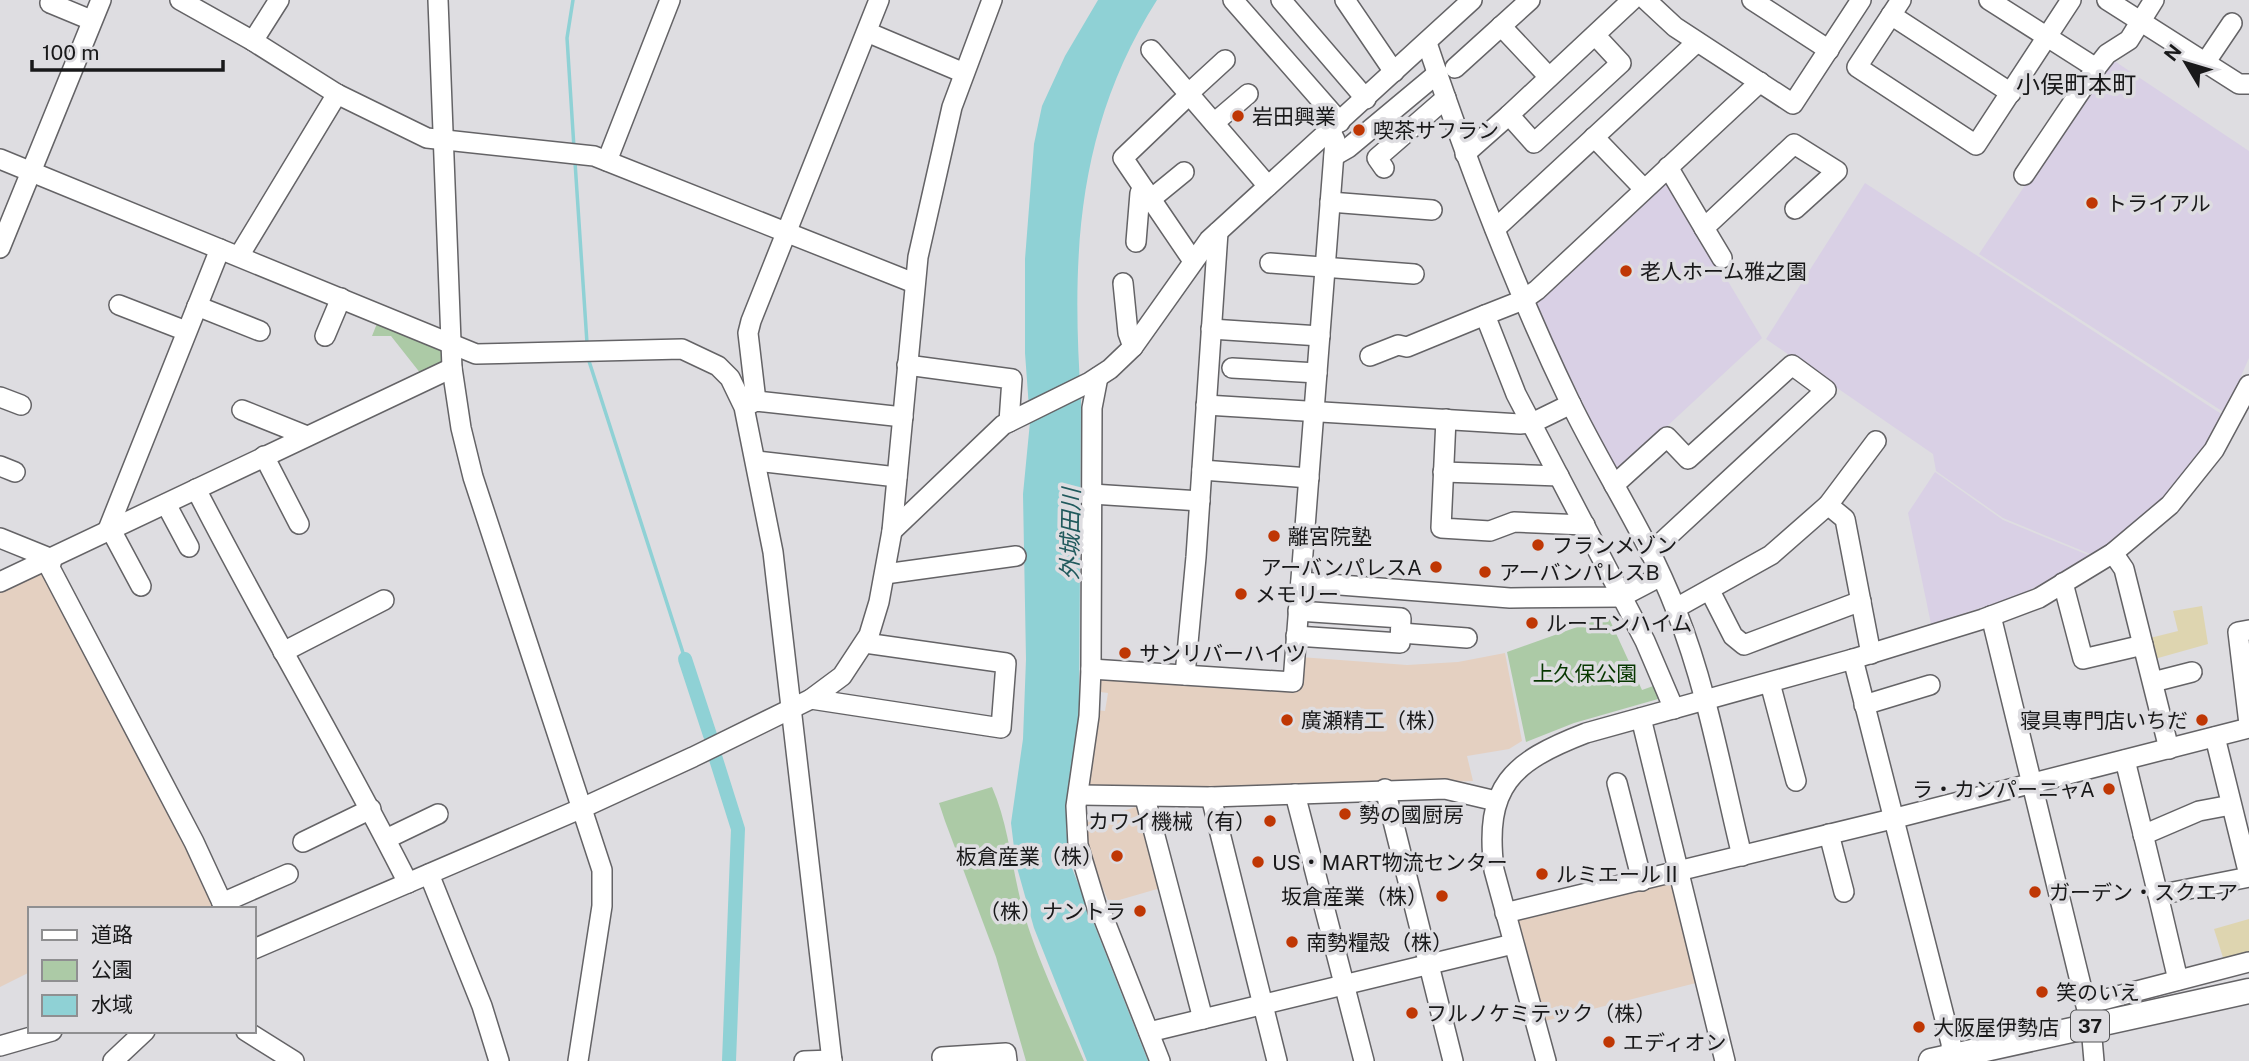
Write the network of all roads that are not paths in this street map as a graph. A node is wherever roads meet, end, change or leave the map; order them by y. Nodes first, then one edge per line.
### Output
1 (101, 0) edge
2 (180, 0) edge
3 (279, 0) edge
4 (670, 0) edge
5 (879, 0) edge
6 (992, 0) edge
7 (1233, 0) edge
8 (1281, 0) edge
9 (1345, 0) edge
10 (1472, 0) edge
11 (1530, 0) edge
12 (1632, 0) edge
13 (1646, 0) edge
14 (1752, 0) edge
15 (1861, 0) edge
16 (1989, 0) edge
17 (2071, 0) edge
18 (2107, 0) edge
19 (2154, 0) edge
20 (434, 1) edge
21 (50, 3) dead end
22 (1896, 8) edge
23 (91, 20) junction
24 (2141, 22) junction
25 (2232, 23) dead end
26 (1501, 26) junction
27 (867, 32) junction
28 (1595, 35) junction
29 (2047, 37) junction
30 (253, 41) junction
31 (1697, 42) junction
32 (1427, 43) junction
33 (1151, 50) dead end
34 (1829, 50) junction
35 (1225, 60) dead end
36 (2205, 63) junction
37 (2096, 68) junction
38 (1446, 71) junction
39 (1394, 72) junction
40 (964, 73) junction
41 (1549, 77) junction
42 (1760, 82) junction
43 (2249, 84) edge
44 (2011, 93) junction
45 (337, 94) junction
46 (1189, 94) junction
47 (1248, 94) dead end
48 (1446, 98) junction
49 (1366, 99) junction
50 (1509, 115) junction
51 (1214, 123) junction
52 (1335, 126) junction
53 (1594, 137) junction
54 (444, 139) junction
55 (1465, 154) junction
56 (1334, 156) junction
57 (0, 159) edge
58 (607, 161) junction
59 (1668, 167) junction
60 (1384, 168) dead end
61 (30, 171) junction
62 (1184, 172) dead end
63 (2024, 176) dead end
64 (1268, 187) junction
65 (1644, 189) junction
66 (1148, 194) junction
67 (1330, 202) junction
68 (1795, 209) dead end
69 (1432, 210) dead end
70 (1496, 229) junction
71 (1704, 229) junction
72 (1217, 232) junction
73 (786, 234) junction
74 (1136, 242) dead end
75 (0, 248) edge
76 (220, 249) junction
77 (239, 256) junction
78 (1722, 258) dead end
79 (1194, 261) junction
80 (1270, 263) dead end
81 (1325, 267) junction
82 (1414, 274) dead end
83 (1122, 283) dead end
84 (914, 284) junction
85 (341, 298) junction
86 (1524, 300) junction
87 (119, 305) dead end
88 (197, 306) junction
89 (1485, 315) junction
90 (1212, 329) junction
91 (186, 331) junction
92 (260, 331) dead end
93 (325, 336) dead end
94 (1320, 336) junction
95 (453, 344) junction
96 (1133, 347) junction
97 (1370, 356) dead end
98 (907, 365) junction
99 (452, 368) junction
100 (1232, 368) dead end
101 (1317, 373) junction
102 (1094, 380) junction
103 (2249, 385) edge
104 (0, 397) edge
105 (750, 404) junction
106 (1571, 404) junction
107 (21, 405) dead end
108 (1206, 405) junction
109 (242, 410) dead end
110 (1314, 412) junction
111 (903, 417) junction
112 (1446, 419) junction
113 (1012, 420) junction
114 (1532, 423) junction
115 (307, 436) junction
116 (1876, 441) dead end
117 (264, 456) junction
118 (756, 461) junction
119 (1202, 471) junction
120 (1443, 472) junction
121 (1559, 476) junction
122 (897, 477) junction
123 (1309, 478) junction
124 (1614, 485) junction
125 (196, 489) junction
126 (1092, 494) junction
127 (1200, 501) junction
128 (166, 504) junction
129 (1828, 505) junction
130 (299, 524) dead end
131 (1585, 525) junction
132 (109, 531) junction
133 (892, 531) junction
134 (0, 538) edge
135 (189, 547) dead end
136 (1650, 553) junction
137 (2113, 553) junction
138 (1016, 556) dead end
139 (52, 559) junction
140 (885, 573) junction
141 (1661, 576) junction
142 (0, 582) edge
143 (1301, 583) junction
144 (2063, 583) junction
145 (141, 586) dead end
146 (1710, 591) junction
147 (1621, 597) junction
148 (384, 600) dead end
149 (1861, 601) junction
150 (1676, 608) junction
151 (1298, 611) junction
152 (1991, 616) junction
153 (2249, 631) edge
154 (1401, 634) junction
155 (1296, 636) junction
156 (1467, 638) dead end
157 (865, 643) junction
158 (2143, 645) junction
159 (283, 652) junction
160 (1862, 657) junction
161 (1091, 669) junction
162 (2192, 672) dead end
163 (1185, 675) junction
164 (2153, 682) junction
165 (1770, 683) junction
166 (1930, 685) dead end
167 (811, 699) junction
168 (1704, 700) junction
169 (1864, 705) junction
170 (793, 708) junction
171 (1674, 709) junction
172 (1641, 718) junction
173 (2249, 726) edge
174 (2215, 737) junction
175 (2169, 748) junction
176 (2125, 760) junction
177 (1796, 781) dead end
178 (1617, 783) dead end
179 (2031, 784) junction
180 (1385, 789) junction
181 (1295, 794) junction
182 (1080, 795) junction
183 (1211, 797) junction
184 (1145, 798) junction
185 (1496, 801) junction
186 (2231, 805) junction
187 (580, 809) junction
188 (371, 810) junction
189 (438, 814) dead end
190 (1892, 819) junction
191 (1829, 834) junction
192 (2143, 835) junction
193 (386, 839) junction
194 (303, 842) dead end
195 (1742, 856) junction
196 (2248, 868) edge
197 (1678, 871) junction
198 (288, 874) dead end
199 (429, 874) junction
200 (1642, 881) junction
201 (408, 883) junction
202 (1844, 892) dead end
203 (2158, 895) junction
204 (224, 906) edge
205 (1505, 913) junction
206 (1513, 944) junction
207 (256, 949) edge
208 (2249, 962) edge
209 (1429, 964) junction
210 (2178, 980) junction
211 (1345, 986) junction
212 (2249, 991) edge
213 (1263, 1004) junction
214 (1203, 1019) junction
215 (1149, 1032) junction
216 (45, 1033) edge
217 (143, 1033) edge
218 (249, 1033) edge
219 (2092, 1038) dead end
220 (0, 1046) edge
221 (1945, 1059) edge
222 (832, 1060) edge
223 (113, 1061) edge
224 (295, 1061) edge
225 (499, 1061) edge
226 (578, 1061) edge
227 (804, 1061) edge
228 (943, 1061) edge
229 (1007, 1061) edge
230 (1160, 1061) edge
231 (1277, 1061) edge
232 (1364, 1061) edge
233 (1453, 1061) edge
234 (1546, 1061) edge
235 (1725, 1061) edge
236 (2094, 1061) edge

1 - 23 street
2 - 30 street
3 - 30 street
4 - 58 street
5 - 27 street
6 - 40 street
7 - 52 street
8 - 49 street
9 - 39 street
10 - 32 street
11 - 26 street
12 - 28 street
13 - 31 street
14 - 34 street
15 - 34 street
16 - 29 street
17 - 29 street
18 - 24 street
19 - 24 street
20 - 54 street
21 - 23 street
22 - 44 street
22 - 44 street
23 - 61 street
24 - 36 street
24 - 37 street
25 - 36 street
26 - 38 street
26 - 41 street
27 - 40 street
27 - 73 street
28 - 41 street
28 - 50 street
29 - 37 street
29 - 44 street
30 - 45 street
31 - 42 street
31 - 53 street
32 - 38 street
32 - 39 street
33 - 46 street
34 - 42 street
35 - 46 street
36 - 43 street
37 - 63 street
38 - 48 street
38 - 56 street
39 - 49 street
40 - 84 street
41 - 50 street
42 - 59 street
45 - 54 street
45 - 77 street
46 - 51 street
46 - 66 street
47 - 51 street
48 - 55 street
48 - 60 street
49 - 52 street
50 - 55 street
51 - 64 street
52 - 56 street
52 - 64 street
53 - 65 street
53 - 70 street
54 - 58 street
54 - 95 street
55 - 70 street
56 - 67 street
57 - 61 street
58 - 73 street
59 - 65 street
59 - 71 street
61 - 75 street
61 - 76 street
62 - 66 street
64 - 72 street
65 - 86 street
66 - 74 street
66 - 79 street
67 - 69 street
67 - 81 street
68 - 71 street
70 - 86 street
71 - 78 street
72 - 79 street
72 - 90 street
73 - 84 street
73 - 105 street
76 - 77 street
76 - 88 street
77 - 85 street
79 - 96 street
80 - 81 street
81 - 82 street
81 - 94 street
83 - 96 street
84 - 98 street
85 - 93 street
85 - 95 street
86 - 89 street
86 - 106 street
87 - 91 street
88 - 91 street
88 - 92 street
89 - 97 street
89 - 114 street
90 - 94 street
90 - 108 street
91 - 132 street
94 - 101 street
95 - 99 street
95 - 105 street
96 - 102 street
98 - 111 street
98 - 113 street
99 - 115 street
99 - 187 street
100 - 101 street
101 - 110 street
102 - 113 street
102 - 126 street
103 - 137 street
104 - 107 street
105 - 111 street
105 - 118 street
106 - 114 street
106 - 124 street
108 - 110 street
108 - 119 street
109 - 115 street
110 - 112 street
110 - 123 street
111 - 122 street
112 - 114 street
112 - 120 street
113 - 133 street
114 - 121 street
115 - 117 street
116 - 129 street
117 - 125 street
117 - 130 street
118 - 122 street
118 - 170 street
119 - 123 street
119 - 127 street
120 - 121 street
120 - 131 street
121 - 131 street
122 - 133 street
123 - 143 street
124 - 136 street
124 - 136 street
125 - 128 street
125 - 159 street
126 - 127 street
126 - 161 street
127 - 163 street
128 - 132 street
128 - 135 street
129 - 146 street
129 - 149 street
131 - 147 street
132 - 139 street
132 - 145 street
133 - 140 street
134 - 139 street
136 - 141 street
137 - 144 street
137 - 158 street
138 - 140 street
139 - 142 street
139 - 204 street
140 - 157 street
141 - 147 street
141 - 150 street
143 - 147 street
143 - 151 street
144 - 152 street
144 - 158 street
146 - 149 street
146 - 150 street
147 - 171 street
148 - 159 street
149 - 160 street
150 - 168 street
151 - 154 street
151 - 155 street
152 - 160 street
152 - 179 street
153 - 173 street
154 - 155 street
154 - 156 street
155 - 163 street
157 - 167 street
157 - 167 street
158 - 164 street
159 - 188 street
160 - 165 street
160 - 169 street
161 - 163 street
161 - 182 street
162 - 164 street
164 - 175 street
165 - 168 street
165 - 177 street
166 - 169 street
167 - 170 street
168 - 171 street
168 - 195 street
169 - 190 street
170 - 187 street
170 - 222 street
171 - 172 street
172 - 185 street
172 - 197 street
173 - 174 street
174 - 175 street
174 - 186 street
175 - 176 street
176 - 179 street
176 - 192 street
178 - 200 street
179 - 190 street
179 - 210 street
180 - 181 street
180 - 185 street
180 - 209 street
181 - 183 street
181 - 211 street
182 - 184 street
182 - 215 street
183 - 184 street
183 - 213 street
184 - 214 street
185 - 205 street
186 - 192 street
186 - 196 street
187 - 199 street
187 - 226 street
188 - 193 street
188 - 194 street
189 - 193 street
190 - 191 street
190 - 221 street
191 - 195 street
191 - 202 street
192 - 203 street
193 - 201 street
195 - 197 street
196 - 203 street
197 - 200 street
197 - 235 street
198 - 204 street
199 - 201 street
199 - 225 street
200 - 205 street
201 - 207 street
203 - 210 street
205 - 206 street
206 - 209 street
206 - 234 street
208 - 210 street
209 - 211 street
209 - 233 street
211 - 213 street
211 - 232 street
212 - 221 main road, 37
213 - 214 street
213 - 231 street
214 - 215 street
215 - 230 street
216 - 220 street
217 - 223 street
218 - 224 street
219 - 236 street
222 - 227 street
228 - 229 street

